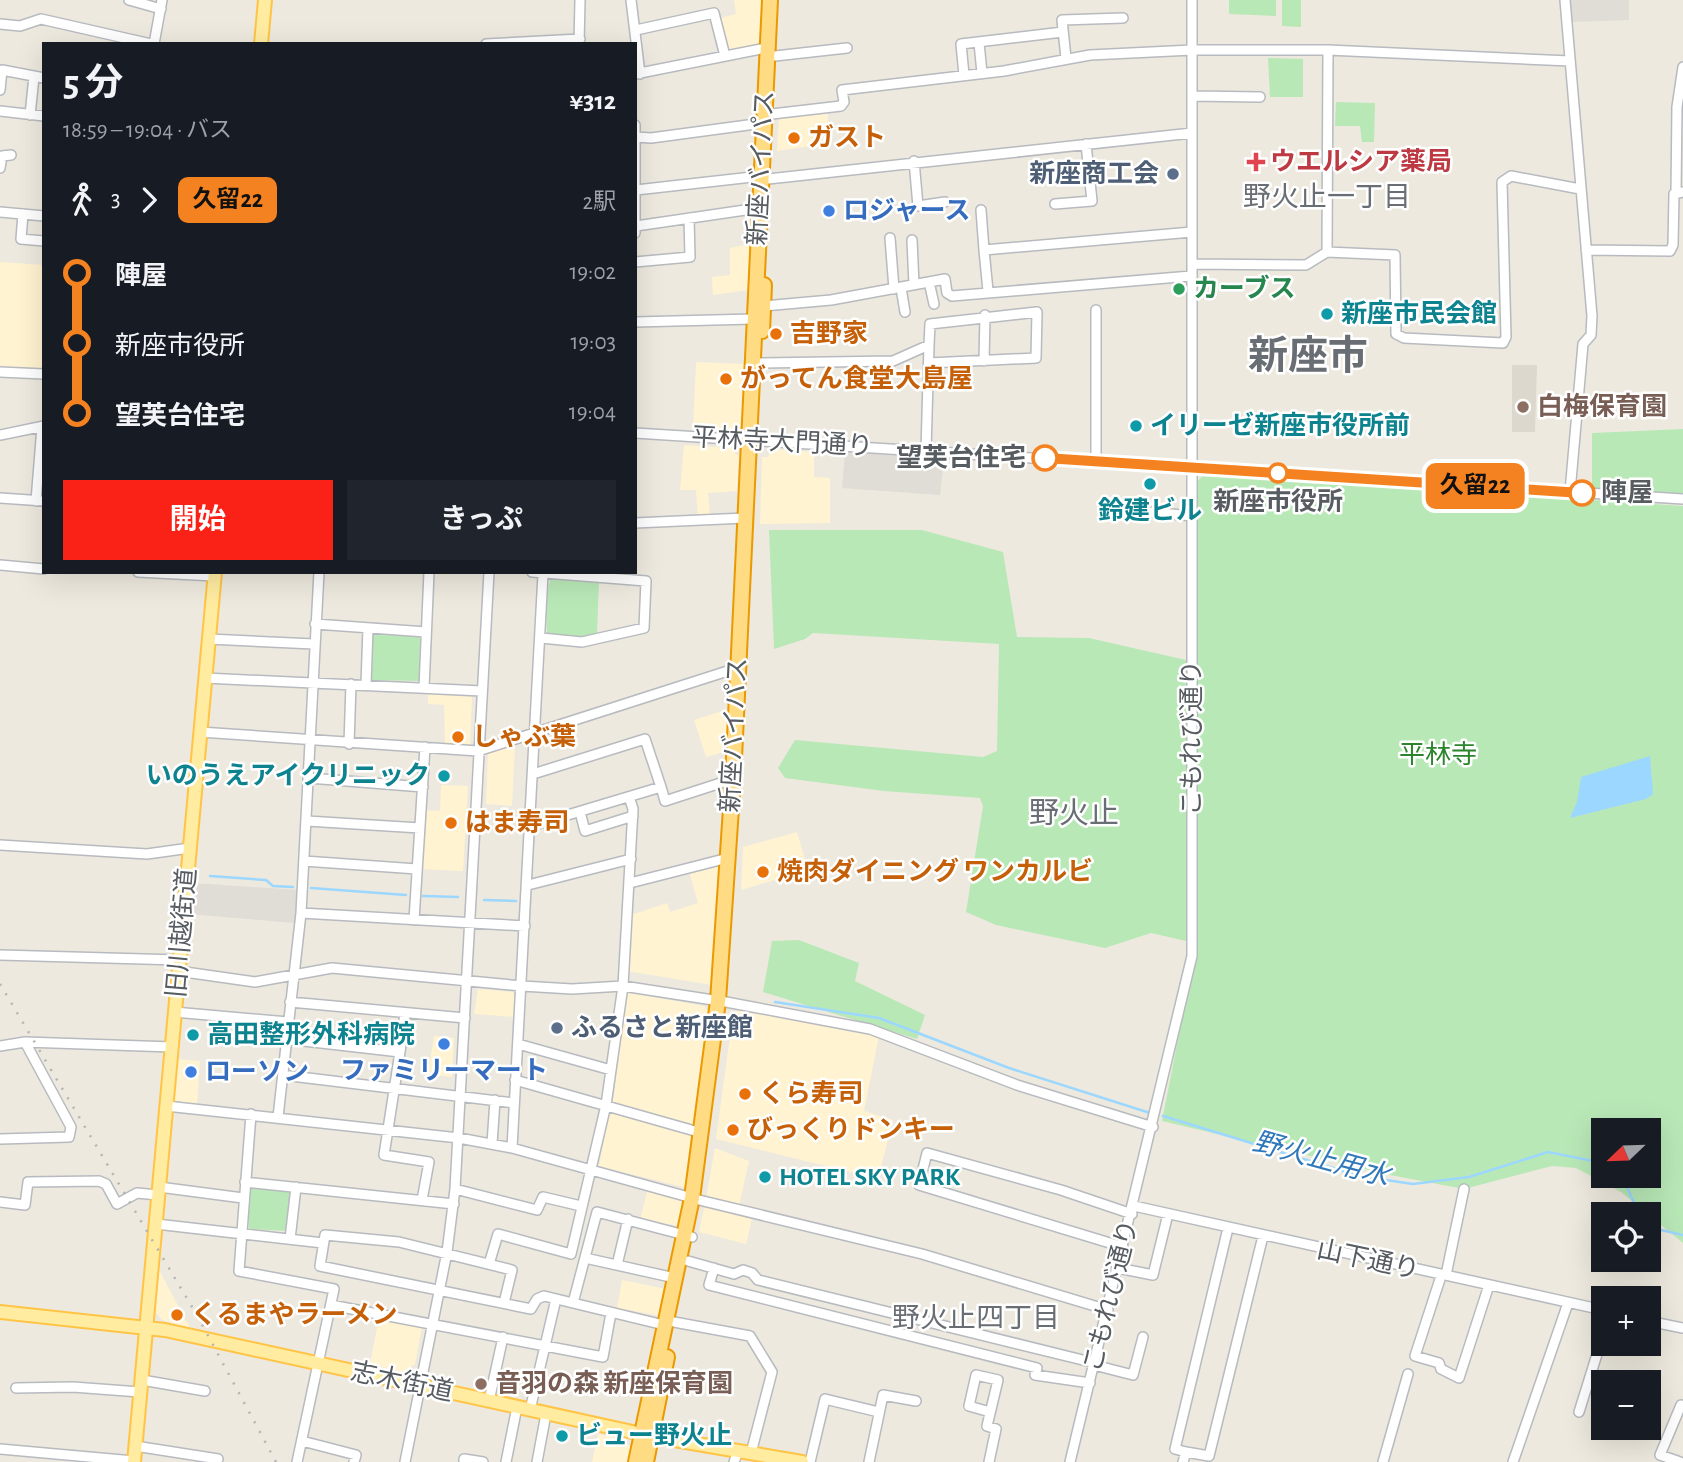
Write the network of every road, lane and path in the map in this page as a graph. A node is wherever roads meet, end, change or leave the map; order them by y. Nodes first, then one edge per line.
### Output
1 (129, 0) edge
2 (265, 0) edge
3 (580, 0) edge
4 (631, 0) edge
5 (770, 0) edge
6 (778, 0) edge
7 (1192, 0) edge
8 (1565, 0) edge
9 (162, 4) edge
10 (1123, 18) dead end
11 (0, 24) edge
12 (636, 30) junction
13 (1063, 32) junction
14 (580, 41) edge
15 (143, 42) edge
16 (152, 42) edge
17 (261, 42) edge
18 (555, 42) edge
19 (637, 42) edge
20 (979, 43) junction
21 (847, 48) dead end
22 (1192, 50) junction
23 (1328, 50) junction
24 (637, 52) edge
25 (771, 52) junction
26 (725, 56) junction
27 (1066, 58) junction
28 (1570, 61) junction
29 (1683, 67) edge
30 (982, 73) junction
31 (638, 74) edge
32 (964, 75) junction
33 (39, 78) edge
34 (0, 90) edge
35 (1192, 96) junction
36 (1260, 97) dead end
37 (0, 111) edge
38 (30, 115) junction
39 (42, 116) edge
40 (767, 119) junction
41 (1192, 133) junction
42 (637, 137) edge
43 (1086, 144) junction
44 (10, 155) dead end
45 (914, 161) junction
46 (0, 168) edge
47 (765, 177) junction
48 (1580, 188) junction
49 (637, 190) edge
50 (1680, 193) edge
51 (945, 202) dead end
52 (1055, 204) dead end
53 (759, 208) junction
54 (981, 209) dead end
55 (0, 212) edge
56 (23, 214) junction
57 (42, 216) edge
58 (689, 218) junction
59 (637, 226) edge
60 (1192, 232) junction
61 (890, 238) dead end
62 (42, 240) edge
63 (912, 240) dead end
64 (984, 250) junction
65 (1586, 250) junction
66 (1327, 252) junction
67 (637, 262) edge
68 (1192, 264) junction
69 (1191, 276) junction
70 (929, 282) junction
71 (914, 285) junction
72 (898, 288) junction
73 (988, 292) junction
74 (934, 304) dead end
75 (764, 306) junction
76 (1096, 310) dead end
77 (905, 312) dead end
78 (985, 315) junction
79 (753, 319) junction
80 (637, 322) edge
81 (929, 345) junction
82 (984, 361) junction
83 (760, 363) junction
84 (929, 363) junction
85 (0, 372) edge
86 (42, 374) edge
87 (42, 426) edge
88 (637, 433) edge
89 (0, 435) edge
90 (752, 441) junction
91 (42, 451) edge
92 (926, 451) junction
93 (1096, 461) junction
94 (1193, 467) junction
95 (1570, 492) junction
96 (0, 498) edge
97 (1683, 499) edge
98 (40, 501) edge
99 (1117, 509) dead end
100 (1193, 516) junction
101 (745, 518) junction
102 (637, 523) edge
103 (0, 565) edge
104 (42, 569) edge
105 (215, 574) edge
106 (319, 574) edge
107 (429, 574) edge
108 (489, 574) edge
109 (543, 574) edge
110 (315, 624) junction
111 (368, 628) junction
112 (426, 632) junction
113 (541, 638) junction
114 (208, 639) junction
115 (314, 644) junction
116 (737, 667) junction
117 (205, 678) junction
118 (312, 682) junction
119 (351, 684) junction
120 (366, 685) junction
121 (424, 688) junction
122 (482, 691) junction
123 (200, 732) junction
124 (535, 734) junction
125 (311, 741) junction
126 (349, 744) junction
127 (425, 747) junction
128 (478, 751) junction
129 (533, 774) junction
130 (309, 778) junction
131 (733, 779) junction
132 (423, 787) junction
133 (660, 787) junction
134 (629, 797) junction
135 (580, 812) junction
136 (633, 816) junction
137 (307, 821) junction
138 (531, 826) junction
139 (420, 828) junction
140 (0, 845) edge
141 (190, 848) junction
142 (728, 858) junction
143 (631, 859) junction
144 (304, 861) junction
145 (417, 869) junction
146 (629, 883) junction
147 (528, 885) junction
148 (301, 913) junction
149 (414, 920) junction
150 (470, 923) junction
151 (525, 926) junction
152 (0, 954) edge
153 (178, 966) junction
154 (293, 975) junction
155 (467, 981) junction
156 (522, 986) junction
157 (622, 986) junction
158 (290, 1002) junction
159 (722, 1002) junction
160 (174, 1012) junction
161 (405, 1013) junction
162 (465, 1018) junction
163 (288, 1022) junction
164 (286, 1039) junction
165 (24, 1042) junction
166 (518, 1044) junction
167 (0, 1046) edge
168 (172, 1047) junction
169 (401, 1052) junction
170 (611, 1070) junction
171 (283, 1074) junction
172 (515, 1080) junction
173 (394, 1088) junction
174 (461, 1095) junction
175 (495, 1100) junction
176 (514, 1103) junction
177 (606, 1105) junction
178 (166, 1106) junction
179 (251, 1114) junction
180 (278, 1117) junction
181 (1153, 1127) junction
182 (389, 1130) junction
183 (702, 1133) junction
184 (458, 1138) junction
185 (0, 1139) edge
186 (492, 1144) junction
187 (512, 1147) junction
188 (592, 1169) junction
189 (245, 1182) junction
190 (296, 1187) junction
191 (455, 1189) junction
192 (1464, 1189) dead end
193 (159, 1191) junction
194 (243, 1198) junction
195 (696, 1199) junction
196 (422, 1200) junction
197 (0, 1202) edge
198 (454, 1204) junction
199 (581, 1206) junction
200 (1133, 1210) junction
201 (1168, 1214) junction
202 (628, 1219) junction
203 (156, 1224) junction
204 (1228, 1228) junction
205 (241, 1233) junction
206 (688, 1236) junction
207 (1262, 1236) junction
208 (290, 1239) junction
209 (323, 1243) junction
210 (1124, 1247) junction
211 (447, 1252) junction
212 (585, 1258) junction
213 (688, 1261) junction
214 (489, 1264) junction
215 (617, 1265) junction
216 (714, 1268) junction
217 (1118, 1268) junction
218 (1443, 1275) junction
219 (675, 1278) junction
220 (1489, 1285) junction
221 (440, 1291) junction
222 (556, 1299) junction
223 (503, 1303) junction
224 (573, 1303) junction
225 (1568, 1303) junction
226 (331, 1306) junction
227 (1591, 1308) edge
228 (1108, 1310) junction
229 (0, 1312) edge
230 (611, 1313) junction
231 (924, 1319) junction
232 (433, 1323) junction
233 (669, 1323) junction
234 (1661, 1324) edge
235 (147, 1327) junction
236 (1683, 1328) edge
237 (920, 1337) junction
238 (1143, 1337) dead end
239 (503, 1338) junction
240 (545, 1346) junction
241 (1596, 1356) edge
242 (317, 1363) junction
243 (1094, 1364) junction
244 (1408, 1374) dead end
245 (1090, 1383) junction
246 (141, 1386) junction
247 (420, 1386) junction
248 (16, 1388) dead end
249 (205, 1391) dead end
250 (489, 1401) junction
251 (916, 1401) dead end
252 (1683, 1406) edge
253 (523, 1408) junction
254 (879, 1412) junction
255 (990, 1412) dead end
256 (1579, 1412) dead end
257 (546, 1413) junction
258 (646, 1435) junction
259 (302, 1441) junction
260 (135, 1446) junction
261 (0, 1449) edge
262 (741, 1455) edge
263 (1185, 1457) edge
264 (218, 1459) dead end
265 (134, 1461) edge
266 (298, 1462) edge
267 (354, 1462) edge
268 (405, 1462) edge
269 (464, 1462) edge
270 (483, 1462) edge
271 (506, 1462) edge
272 (537, 1462) edge
273 (636, 1462) edge
274 (646, 1462) edge
275 (802, 1462) edge
276 (810, 1462) edge
277 (869, 1462) edge
278 (989, 1462) edge
279 (1070, 1462) edge
280 (1383, 1462) edge
281 (1513, 1462) edge
282 (1679, 1462) edge

1 - 9 street
2 - 17 main road
3 - 14 street
4 - 12 street
5 - 25 highway, 新座バイパス
6 - 25 highway, 新座バイパス
7 - 22 street, こもれび通り
8 - 28 street
9 - 16 street
10 - 13 street
11 - 15 street
12 - 19 street
12 - 26 street
13 - 20 street
13 - 27 street
14 - 18 street
20 - 30 street
20 - 32 street
21 - 25 street
22 - 23 street
22 - 27 street
22 - 35 street, こもれび通り
23 - 28 street
23 - 66 street
24 - 31 street
25 - 26 street
25 - 40 highway, 新座バイパス
26 - 31 street
27 - 30 street
28 - 48 street
29 - 50 street
30 - 32 street
32 - 40 street
33 - 34 street
33 - 38 street
35 - 36 street
35 - 41 street, こもれび通り
37 - 38 street
38 - 39 street
40 - 42 street
40 - 47 highway, 新座バイパス
41 - 43 street
41 - 60 street, こもれび通り
43 - 45 street
43 - 52 street
44 - 46 street
45 - 47 street
45 - 51 street
47 - 49 street
47 - 53 highway, 新座バイパス
47 - 75 highway, 新座バイパス
48 - 65 street
48 - 66 street
50 - 65 street
53 - 58 street
53 - 79 highway, 新座バイパス
54 - 64 street
55 - 56 street
56 - 57 street
56 - 62 street
58 - 59 street
58 - 67 street
60 - 64 street
60 - 68 street, こもれび通り
61 - 72 street
63 - 71 street
64 - 73 street
65 - 95 street
66 - 68 street
68 - 69 street, こもれび通り
69 - 73 street
69 - 94 street, こもれび通り
70 - 71 street
70 - 73 street
70 - 74 street
71 - 72 street
72 - 75 street
72 - 77 street
75 - 83 highway, 新座バイパス
76 - 93 street
78 - 81 street
78 - 82 street
78 - 82 street
79 - 80 street
79 - 90 highway, 新座バイパス
81 - 83 street
81 - 84 street
82 - 84 street
83 - 90 highway, 新座バイパス
84 - 92 street
85 - 86 street
87 - 89 street
88 - 90 street, 平林寺大門通り
90 - 92 street, 平林寺大門通り
90 - 101 highway, 新座バイパス
90 - 159 highway, 新座バイパス
91 - 98 street
92 - 93 street, 平林寺大門通り
93 - 94 street, 平林寺大門通り
94 - 95 street, 平林寺大門通り
94 - 100 street, こもれび通り
95 - 97 street, 平林寺大門通り
96 - 98 street
99 - 100 street
100 - 181 street, こもれび通り
101 - 102 street
101 - 116 highway, 新座バイパス
103 - 104 street
105 - 114 main road, 旧川越街道
106 - 110 street
107 - 112 street
108 - 122 street
109 - 113 street
109 - 113 street
110 - 111 street
110 - 115 street
111 - 112 street
111 - 120 street
112 - 121 street
113 - 124 street
114 - 115 street
114 - 117 main road, 旧川越街道
115 - 118 street
116 - 124 street
116 - 131 highway, 新座バイパス
117 - 118 street
117 - 123 main road, 旧川越街道
118 - 119 street
118 - 125 street
119 - 120 street
119 - 126 street
120 - 121 street
121 - 122 street
122 - 128 street
123 - 125 street
123 - 141 main road, 旧川越街道
124 - 128 street
124 - 129 street
125 - 126 street
125 - 130 street
126 - 127 street
127 - 128 street
127 - 132 street
128 - 150 street
129 - 133 street
129 - 138 street
130 - 132 street
130 - 137 street
131 - 133 street
131 - 142 highway, 新座バイパス
132 - 139 street
133 - 134 street
134 - 135 street
134 - 136 street
135 - 136 street
135 - 138 street
136 - 143 street
137 - 139 street
137 - 144 street
138 - 147 street
139 - 145 street
140 - 141 street
141 - 153 main road, 旧川越街道
142 - 146 street
142 - 159 highway, 新座バイパス
143 - 146 street
143 - 147 street
144 - 145 street
144 - 148 street
145 - 149 street
146 - 157 street
147 - 151 street
148 - 149 street
148 - 154 street
149 - 150 street
150 - 151 street
150 - 155 street
151 - 156 street
152 - 153 street
153 - 154 street
153 - 160 main road, 旧川越街道
154 - 155 street
154 - 158 street
155 - 156 street
155 - 162 street
156 - 157 street
156 - 166 street
157 - 159 street
157 - 170 street
158 - 161 street
158 - 163 street
159 - 181 street
159 - 183 highway, 新座バイパス
159 - 195 highway, 新座バイパス
160 - 163 street
160 - 168 main road, 旧川越街道
161 - 162 street
161 - 169 street
162 - 174 street
163 - 164 street
164 - 169 street
164 - 171 street
165 - 167 street
165 - 168 street
165 - 185 street
166 - 170 street
166 - 172 street
168 - 178 main road, 旧川越街道
169 - 173 street
170 - 177 street
171 - 173 street
171 - 180 street
172 - 176 street
172 - 177 street
173 - 174 street
173 - 182 street
174 - 175 street
174 - 184 street
175 - 176 street
175 - 186 street
176 - 187 street
177 - 183 street
177 - 188 street
178 - 179 street
178 - 193 main road, 旧川越街道
179 - 180 street
179 - 189 street
180 - 182 street
181 - 200 street, こもれび通り
182 - 184 street
182 - 196 street
183 - 195 highway, 新座バイパス
184 - 186 street
184 - 191 street
186 - 187 street
187 - 188 street
188 - 195 street
188 - 199 street
189 - 190 street
189 - 194 street
190 - 196 street
190 - 208 street
191 - 198 street
191 - 199 street
192 - 218 street
193 - 194 street
193 - 197 street
193 - 203 main road, 旧川越街道
194 - 205 street
195 - 206 highway, 新座バイパス
195 - 228 street
196 - 198 street
198 - 211 street
199 - 214 street
200 - 201 street, 山下通り
200 - 210 street, こもれび通り
200 - 210 street, 山下通り
201 - 204 street, 山下通り
201 - 217 street
202 - 206 street
202 - 212 street
202 - 215 street
203 - 205 street
203 - 235 main road, 旧川越街道
204 - 207 street, 山下通り
204 - 263 street
205 - 208 street
205 - 226 street
206 - 213 highway, 新座バイパス
206 - 219 highway, 新座バイパス
207 - 218 street, 山下通り
207 - 263 street
208 - 209 street
209 - 211 street
209 - 221 street
210 - 217 street, こもれび通り
211 - 214 street
211 - 221 street
212 - 215 street
212 - 224 street
213 - 216 street
213 - 233 highway, 新座バイパス
214 - 223 street
215 - 219 street
216 - 231 street
216 - 237 street
217 - 228 street, こもれび通り
218 - 220 street, 山下通り
218 - 220 street
219 - 233 highway, 新座バイパス
220 - 225 street, 山下通り
221 - 223 street
221 - 232 street
222 - 223 street
222 - 224 street
222 - 240 street
224 - 230 street
225 - 227 street, 山下通り
225 - 281 street
226 - 232 street
226 - 242 street
228 - 243 street, こもれび通り
229 - 235 main road, 志木街道
230 - 233 street
230 - 240 street
231 - 237 street
231 - 243 street
232 - 239 street
232 - 247 street
233 - 258 highway, 新座バイパス
233 - 262 street
234 - 236 street
235 - 242 main road, 志木街道
235 - 246 main road, 旧川越街道
237 - 245 street
238 - 243 street
239 - 240 street
239 - 250 street
240 - 253 street
241 - 256 street
242 - 247 main road, 志木街道
242 - 259 street
243 - 245 street, こもれび通り
244 - 280 street
245 - 279 street, こもれび通り
246 - 248 street
246 - 249 street
246 - 260 main road, 旧川越街道
247 - 250 main road, 志木街道
247 - 268 street
250 - 253 main road, 志木街道
251 - 254 street
252 - 282 street
253 - 257 main road, 志木街道
253 - 271 street
254 - 276 street
254 - 277 street
255 - 278 street
257 - 258 main road, 志木街道
257 - 272 street
258 - 262 main road, 志木街道
258 - 273 highway, 新座バイパス
258 - 274 highway, 新座バイパス
259 - 266 street
259 - 267 street
260 - 264 street
260 - 265 main road, 旧川越街道
261 - 265 street
262 - 275 main road, 志木街道
269 - 270 street

